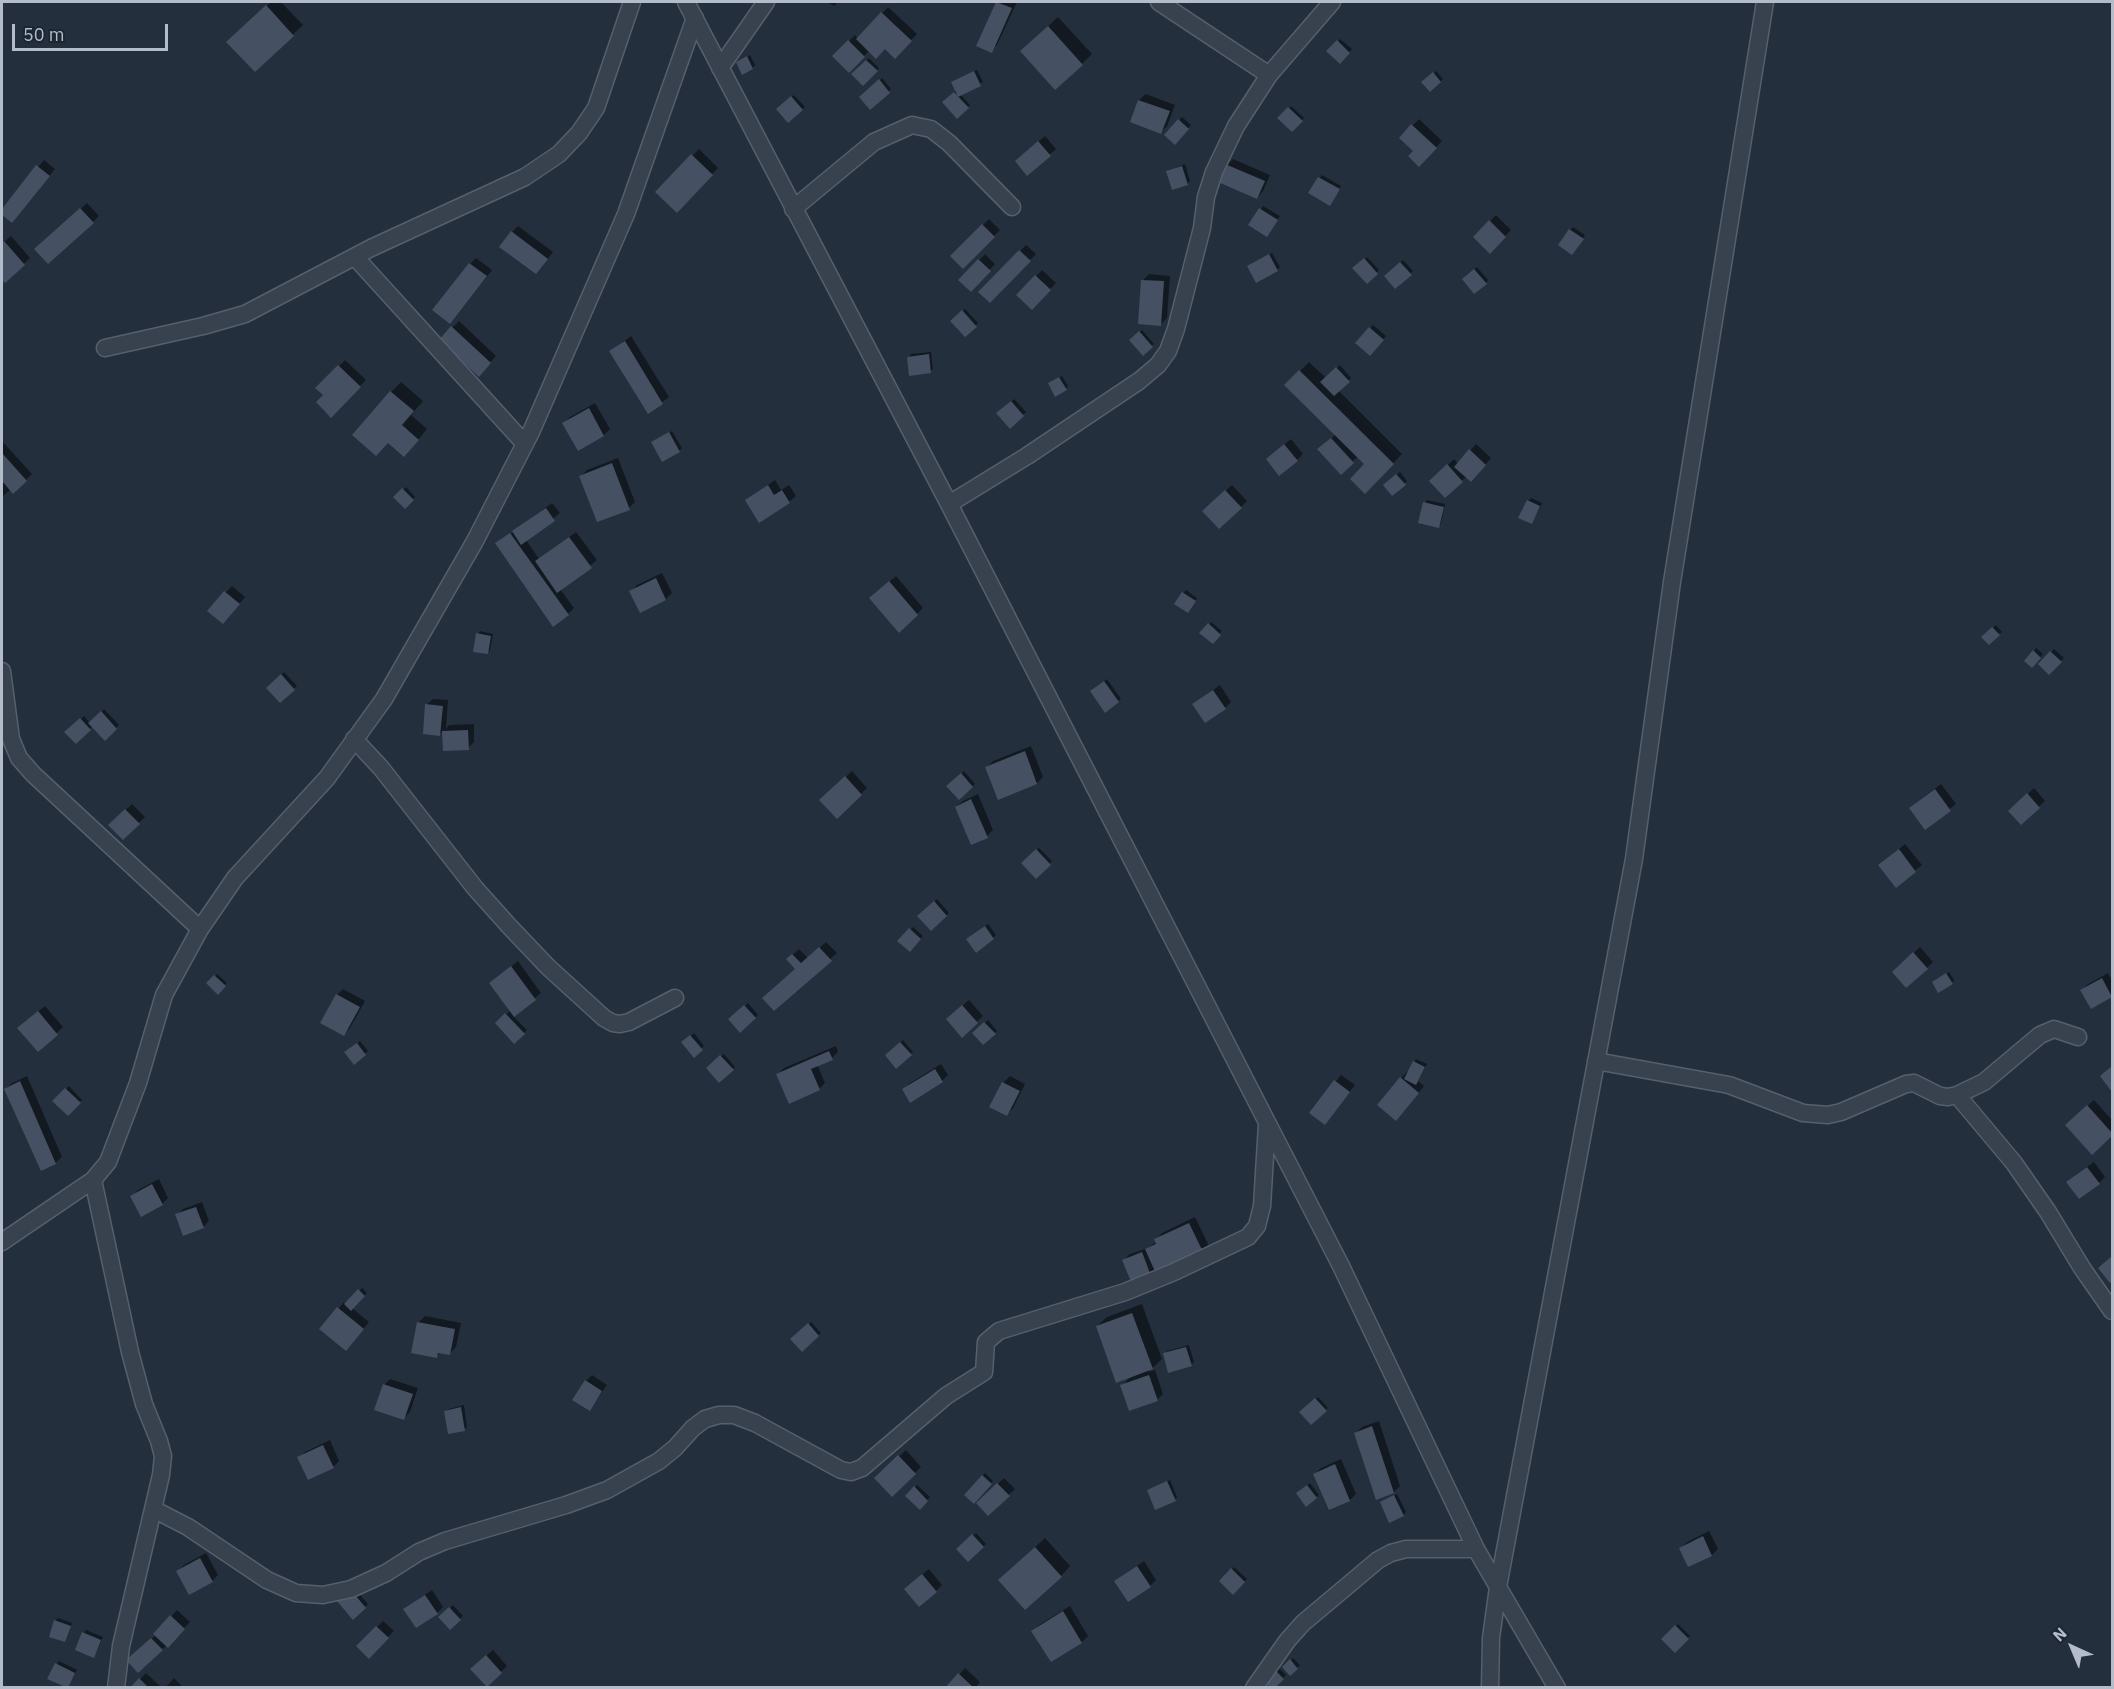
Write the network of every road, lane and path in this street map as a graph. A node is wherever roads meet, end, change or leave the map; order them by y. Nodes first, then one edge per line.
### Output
1 (632, 2) edge
2 (686, 2) edge
3 (766, 2) edge
4 (1159, 2) edge
5 (1332, 2) edge
6 (1765, 2) edge
7 (695, 18) junction
8 (720, 68) junction
9 (1269, 75) junction
10 (1012, 207) dead end
11 (793, 208) junction
12 (355, 257) junction
13 (105, 348) dead end
14 (525, 444) junction
15 (949, 504) junction
16 (2, 671) edge
17 (354, 739) junction
18 (200, 929) junction
19 (675, 998) dead end
20 (2078, 1037) dead end
21 (1596, 1060) junction
22 (1957, 1095) junction
23 (1267, 1124) junction
24 (93, 1180) junction
25 (2, 1242) edge
26 (2112, 1311) edge
27 (153, 1509) junction
28 (1476, 1549) junction
29 (1498, 1587) junction
30 (116, 1688) edge
31 (1254, 1688) edge
32 (1490, 1688) edge
33 (1557, 1688) edge

1 - 12 street
2 - 7 street
3 - 8 street
4 - 9 street
5 - 9 street
6 - 21 street
7 - 8 street
7 - 14 street
8 - 11 street
9 - 15 street
10 - 11 street
11 - 15 street
12 - 13 street
12 - 14 street
14 - 17 street
15 - 23 street
16 - 18 street
17 - 18 street
17 - 19 street
18 - 24 street
20 - 22 street
21 - 22 street
21 - 29 street
22 - 26 street
23 - 27 street
23 - 28 street
24 - 25 street
24 - 27 street
27 - 30 street
28 - 29 street
28 - 31 street
29 - 32 street
29 - 33 street

